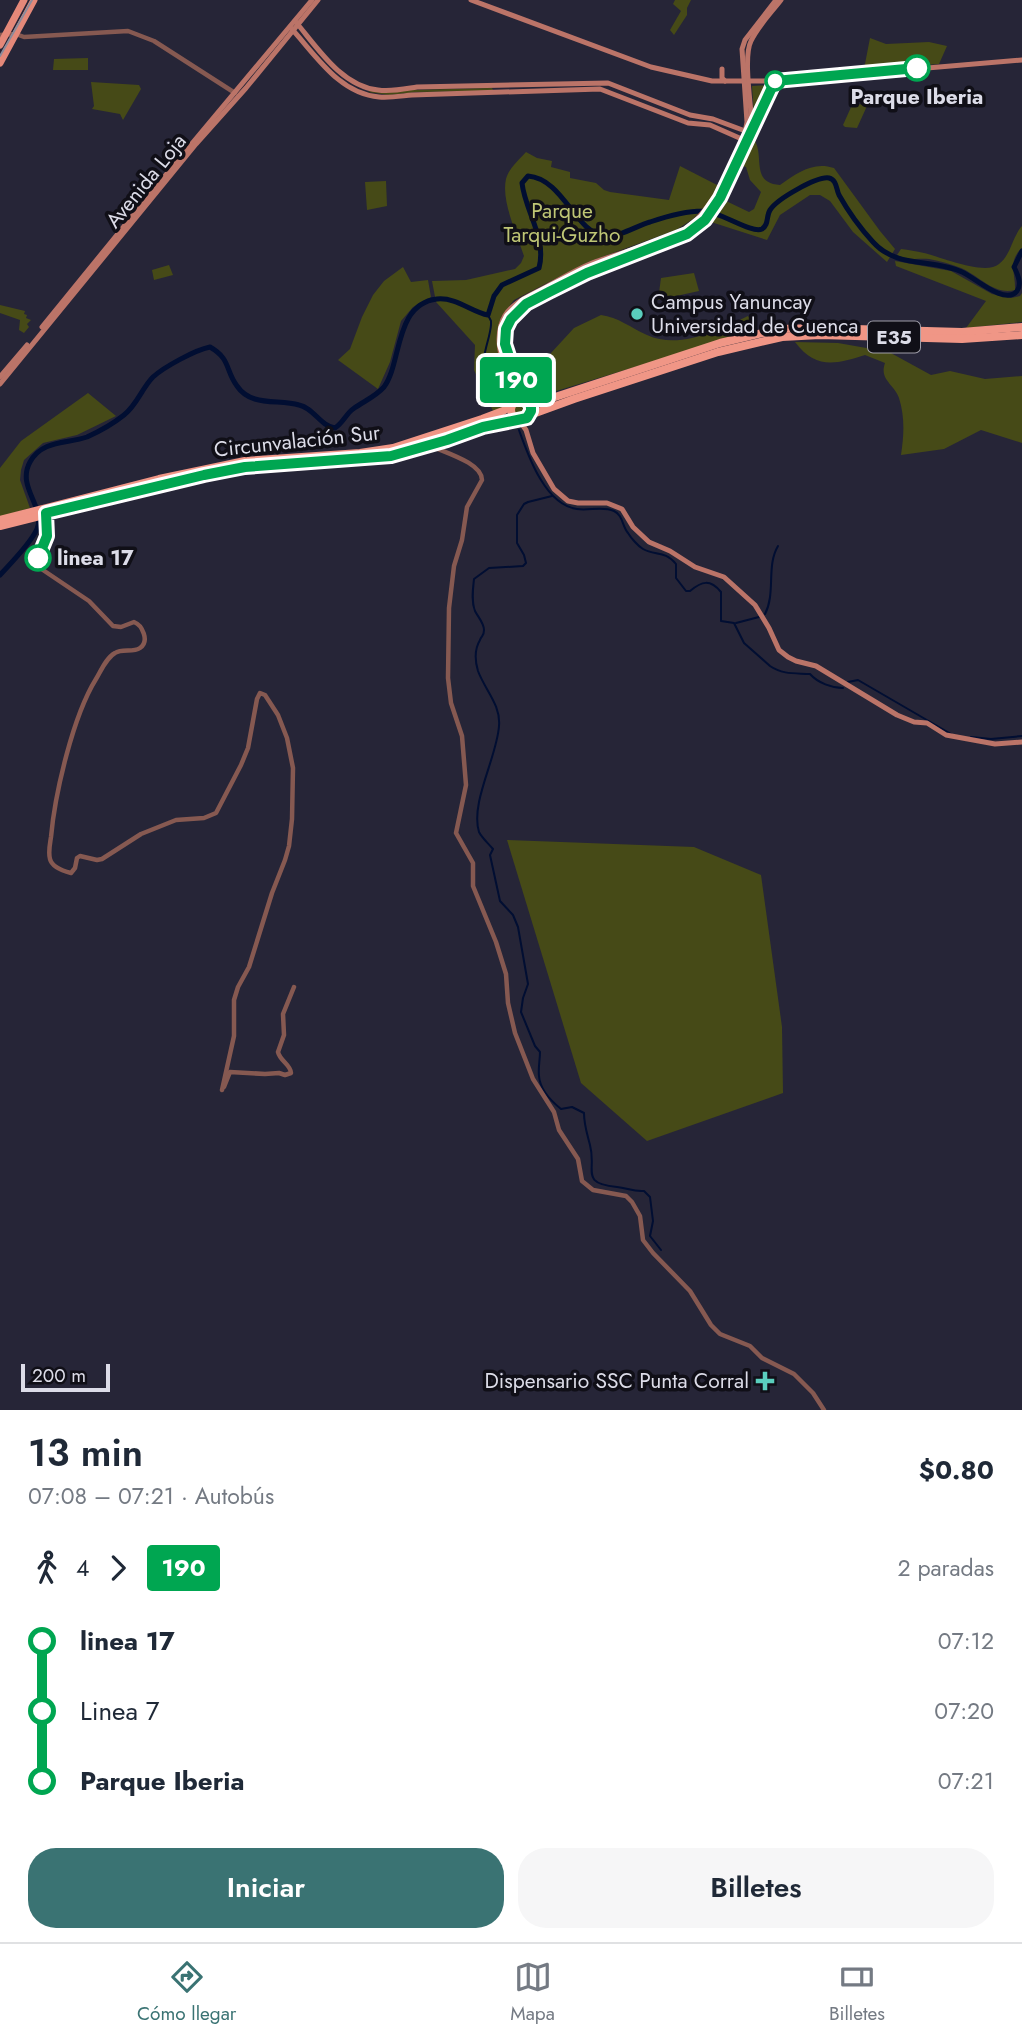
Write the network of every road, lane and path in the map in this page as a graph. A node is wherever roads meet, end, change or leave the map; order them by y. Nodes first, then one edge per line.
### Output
1 (24, 0) edge
2 (34, 0) edge
3 (312, 0) edge
4 (318, 0) edge
5 (471, 0) edge
6 (779, 0) edge
7 (294, 26) junction
8 (16, 34) junction
9 (3, 35) edge
10 (0, 45) edge
11 (1022, 60) edge
12 (0, 63) edge
13 (722, 69) dead end
14 (775, 81) junction
15 (728, 82) junction
16 (746, 82) junction
17 (237, 94) junction
18 (752, 125) junction
19 (748, 133) junction
20 (745, 140) junction
21 (704, 217) junction
22 (692, 230) junction
23 (699, 235) dead end
24 (1022, 327) edge
25 (1022, 335) edge
26 (0, 377) edge
27 (0, 384) edge
28 (528, 401) junction
29 (512, 404) junction
30 (530, 416) junction
31 (518, 420) junction
32 (526, 430) junction
33 (447, 440) junction
34 (429, 445) junction
35 (444, 452) junction
36 (44, 512) junction
37 (28, 515) junction
38 (0, 520) edge
39 (0, 526) edge
40 (1022, 742) edge
41 (294, 987) dead end
42 (824, 1410) edge

1 - 9 main road
2 - 8 main road
3 - 7 main road, Avenida Loja
4 - 7 main road, Avenida Loja
5 - 15 main road
6 - 16 main road
7 - 17 main road, Avenida Loja
7 - 19 main road
7 - 20 main road
8 - 9 street
8 - 12 main road
8 - 17 street
9 - 10 main road
11 - 14 main road
13 - 15 main road
14 - 16 main road
14 - 18 main road
15 - 16 main road
16 - 18 main road
16 - 19 main road
17 - 26 main road, Avenida Loja
17 - 27 main road, Avenida Loja
18 - 19 main road
19 - 20 main road
20 - 21 main road
21 - 22 main road
21 - 29 main road
22 - 23 main road
22 - 28 main road
24 - 28 highway, Circunvalación Sur / E35
25 - 30 highway, Circunvalación Sur / E35
28 - 29 highway, Circunvalación Sur / E35
28 - 30 highway
29 - 31 highway
29 - 36 highway, Circunvalación Sur / E35
30 - 31 highway, Circunvalación Sur / E35
30 - 32 main road
31 - 32 main road
31 - 33 highway, Circunvalación Sur / E35
32 - 40 main road
33 - 34 highway, Circunvalación Sur / E35
33 - 35 street
34 - 35 street
34 - 36 highway, Circunvalación Sur / E35
35 - 42 street
36 - 37 highway, Circunvalación Sur / E35
36 - 41 street
37 - 38 highway, Circunvalación Sur / E35
37 - 39 highway, Circunvalación Sur / E35

